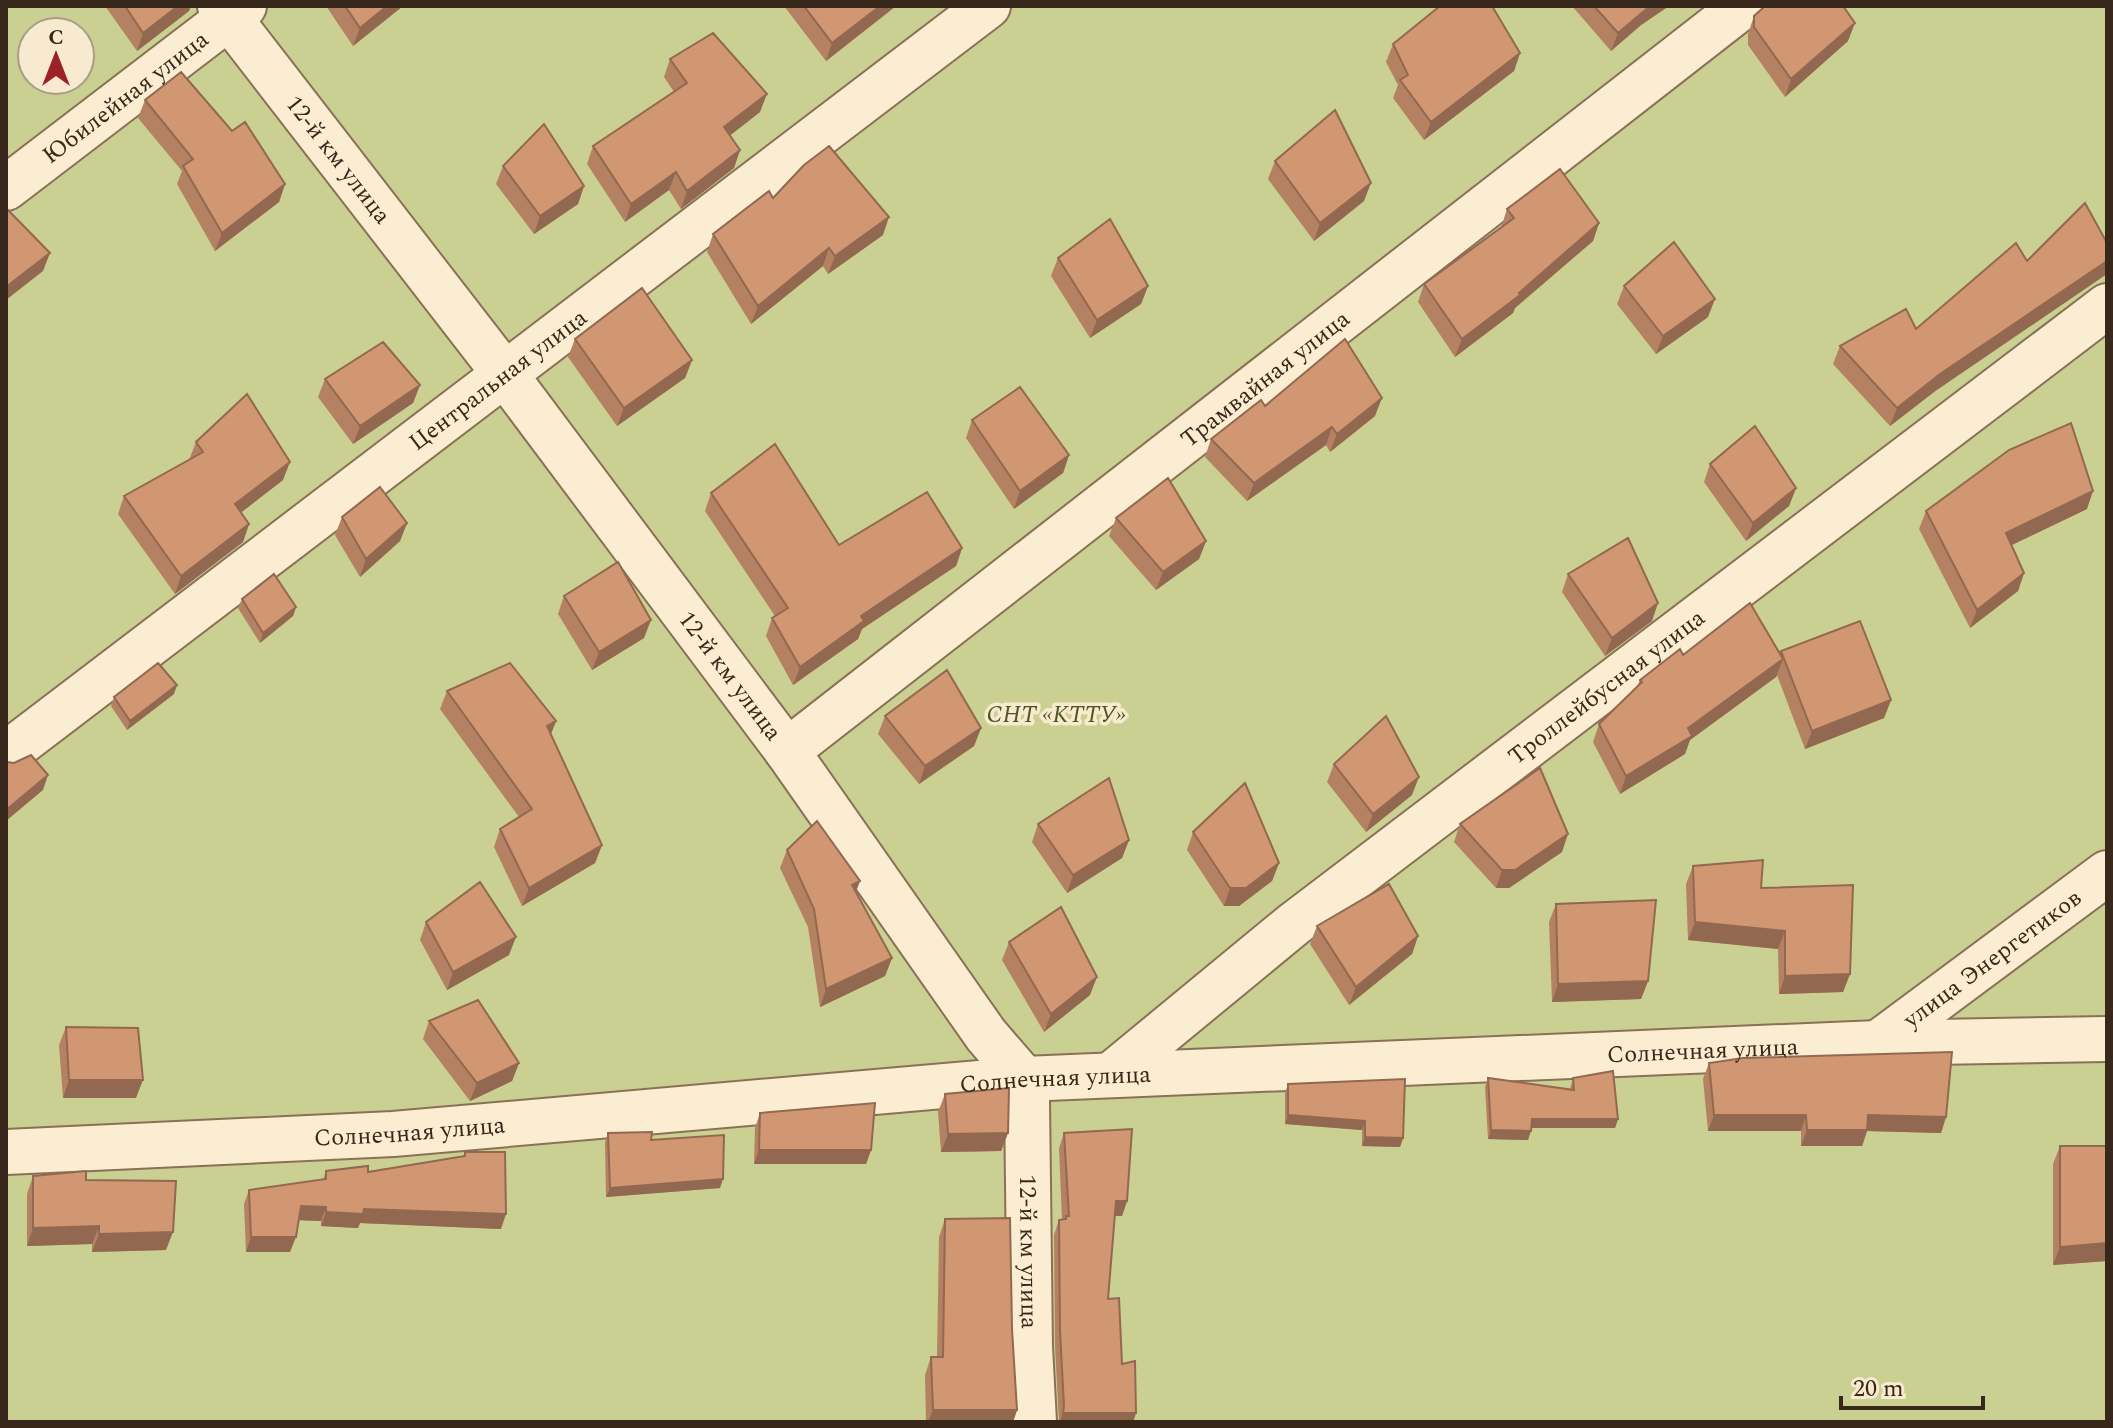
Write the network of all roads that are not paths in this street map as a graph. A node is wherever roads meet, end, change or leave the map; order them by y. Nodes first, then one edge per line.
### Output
1 (988, 6) edge
2 (1743, 6) edge
3 (231, 10) edge
4 (6, 188) edge
5 (2107, 306) edge
6 (504, 373) junction
7 (787, 751) junction
8 (6, 754) edge
9 (2107, 873) edge
10 (2107, 1039) edge
11 (1878, 1043) junction
12 (1112, 1074) junction
13 (1024, 1079) junction
14 (6, 1152) edge
15 (1034, 1422) edge

1 - 6 street, Центральная улица
2 - 7 street, Трамвайная улица
3 - 4 street, Юбилейная улица
3 - 6 street, 12-й км улица
5 - 12 street, Троллейбусная улица
6 - 7 street, 12-й км улица
6 - 8 street, Центральная улица
7 - 13 street, 12-й км улица
9 - 11 street, улица Энергетиков
10 - 11 street, Солнечная улица
11 - 12 street, Солнечная улица
12 - 13 street, Солнечная улица
13 - 14 street, Солнечная улица
13 - 15 street, 12-й км улица

